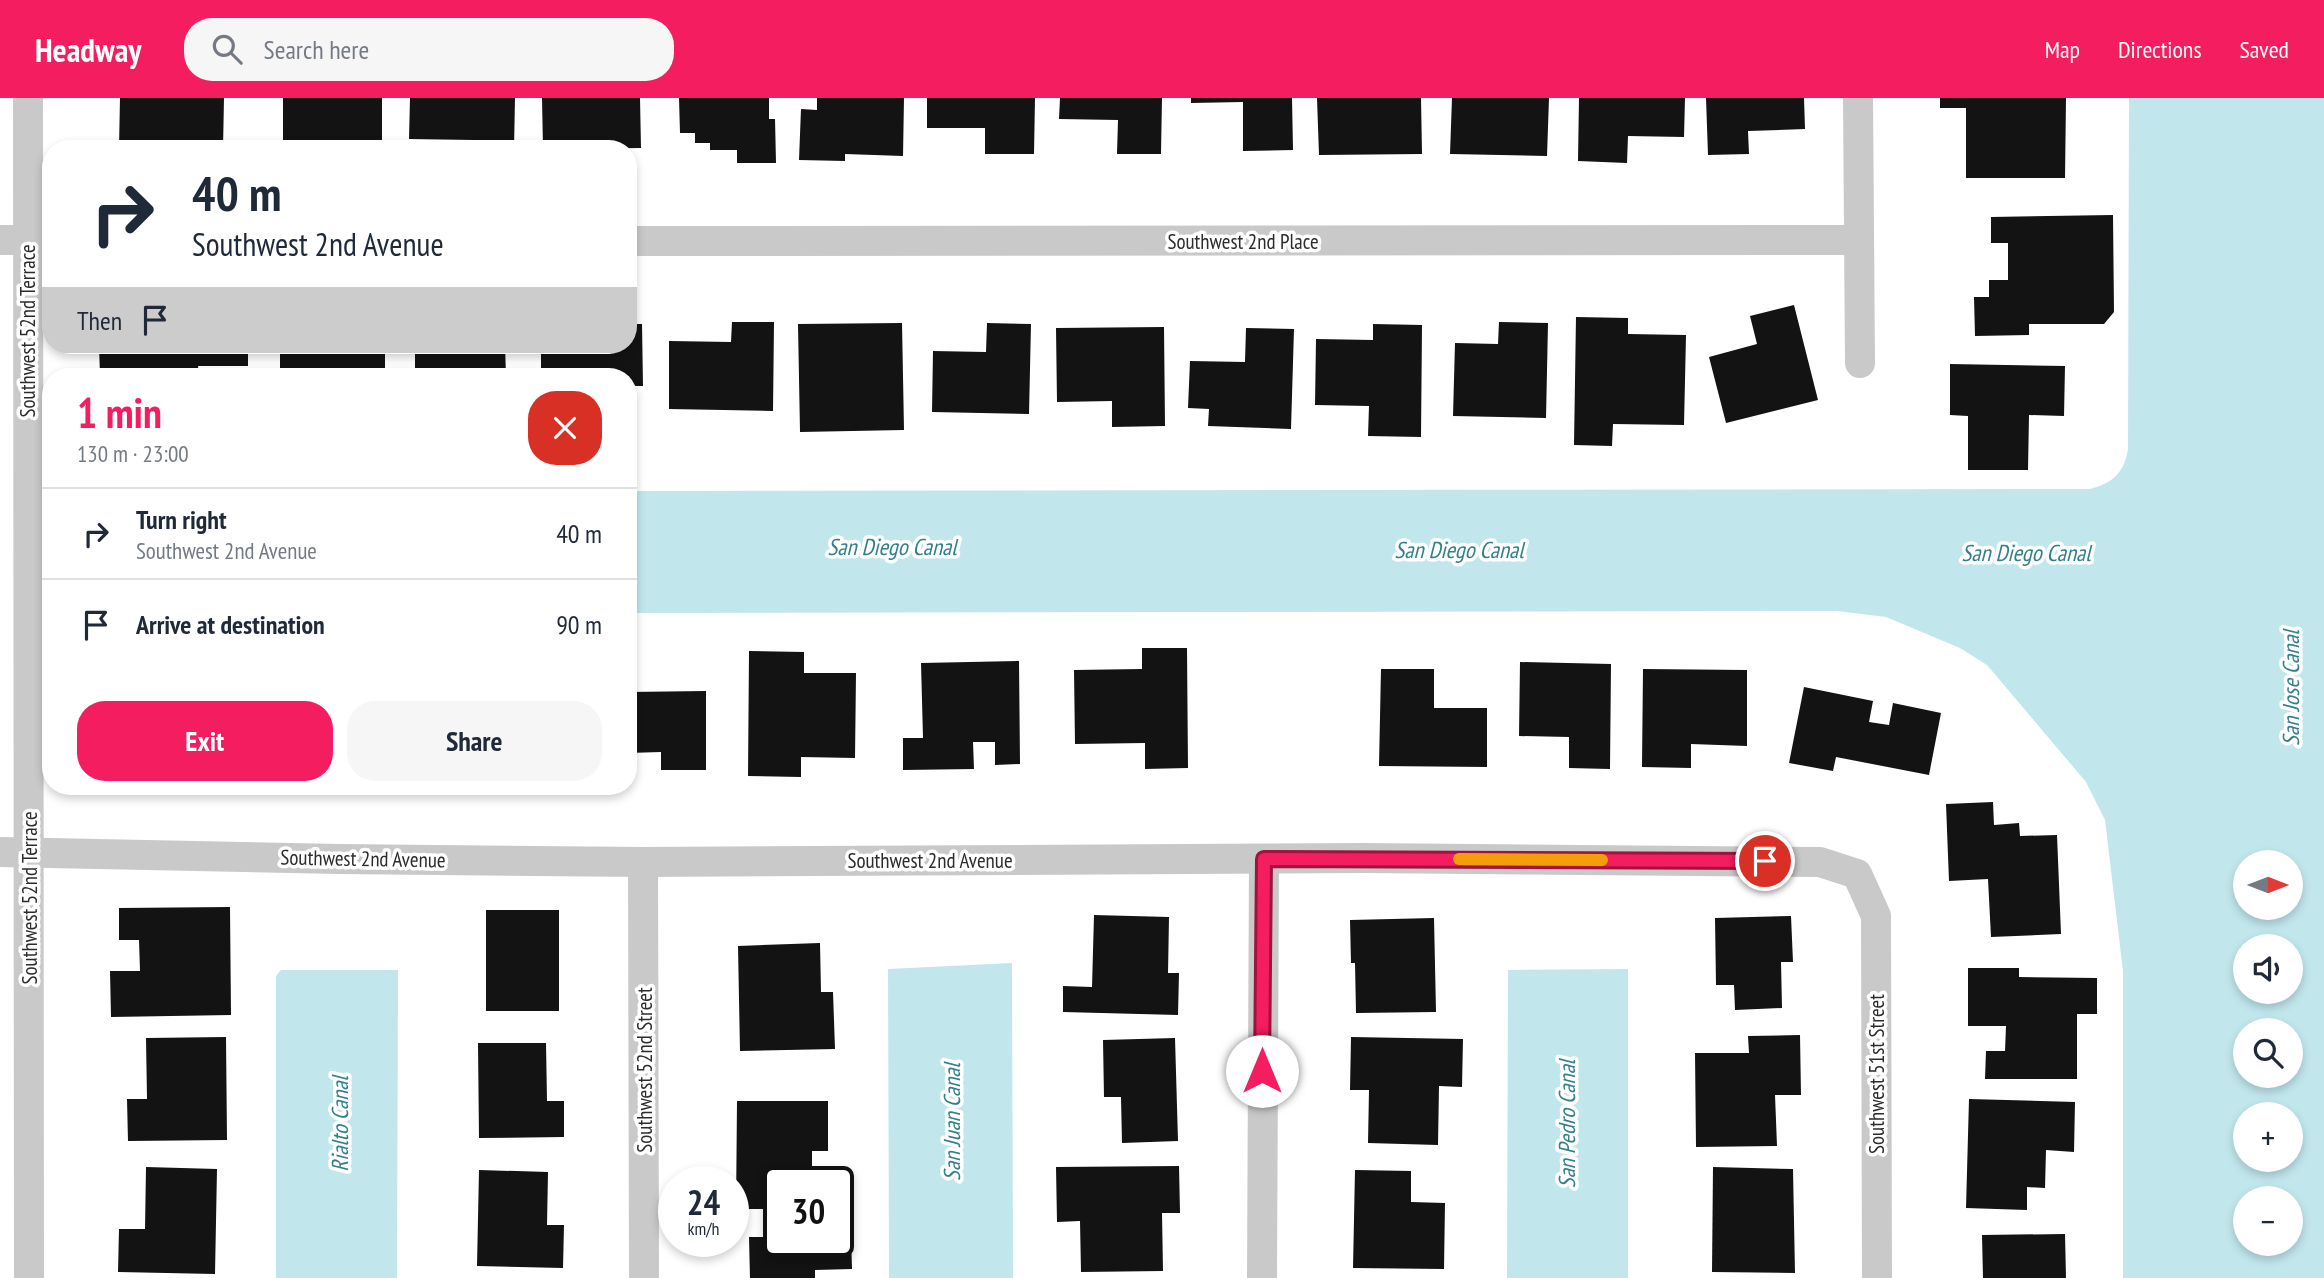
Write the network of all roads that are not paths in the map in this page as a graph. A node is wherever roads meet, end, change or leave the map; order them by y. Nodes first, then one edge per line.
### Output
1 (28, 98) edge
2 (1858, 98) edge
3 (26, 240) edge
4 (1858, 240) junction
5 (637, 241) edge
6 (1860, 363) dead end
7 (30, 851) junction
8 (0, 852) edge
9 (1264, 859) junction
10 (643, 862) junction
11 (1857, 874) joint
12 (29, 1278) edge
13 (644, 1278) edge
14 (1262, 1278) edge
15 (1877, 1278) edge

1 - 3 street, Southwest 52nd Terrace
2 - 4 street
3 - 7 street, Southwest 52nd Terrace
4 - 5 street, Southwest 2nd Place
4 - 6 street
7 - 8 street, Southwest 2nd Avenue
7 - 10 street, Southwest 2nd Avenue
7 - 12 street, Southwest 52nd Terrace
9 - 10 street, Southwest 2nd Avenue
9 - 11 street, Southwest 2nd Avenue
9 - 14 street
10 - 13 street, Southwest 52nd Street
11 - 15 street, Southwest 51st Street

